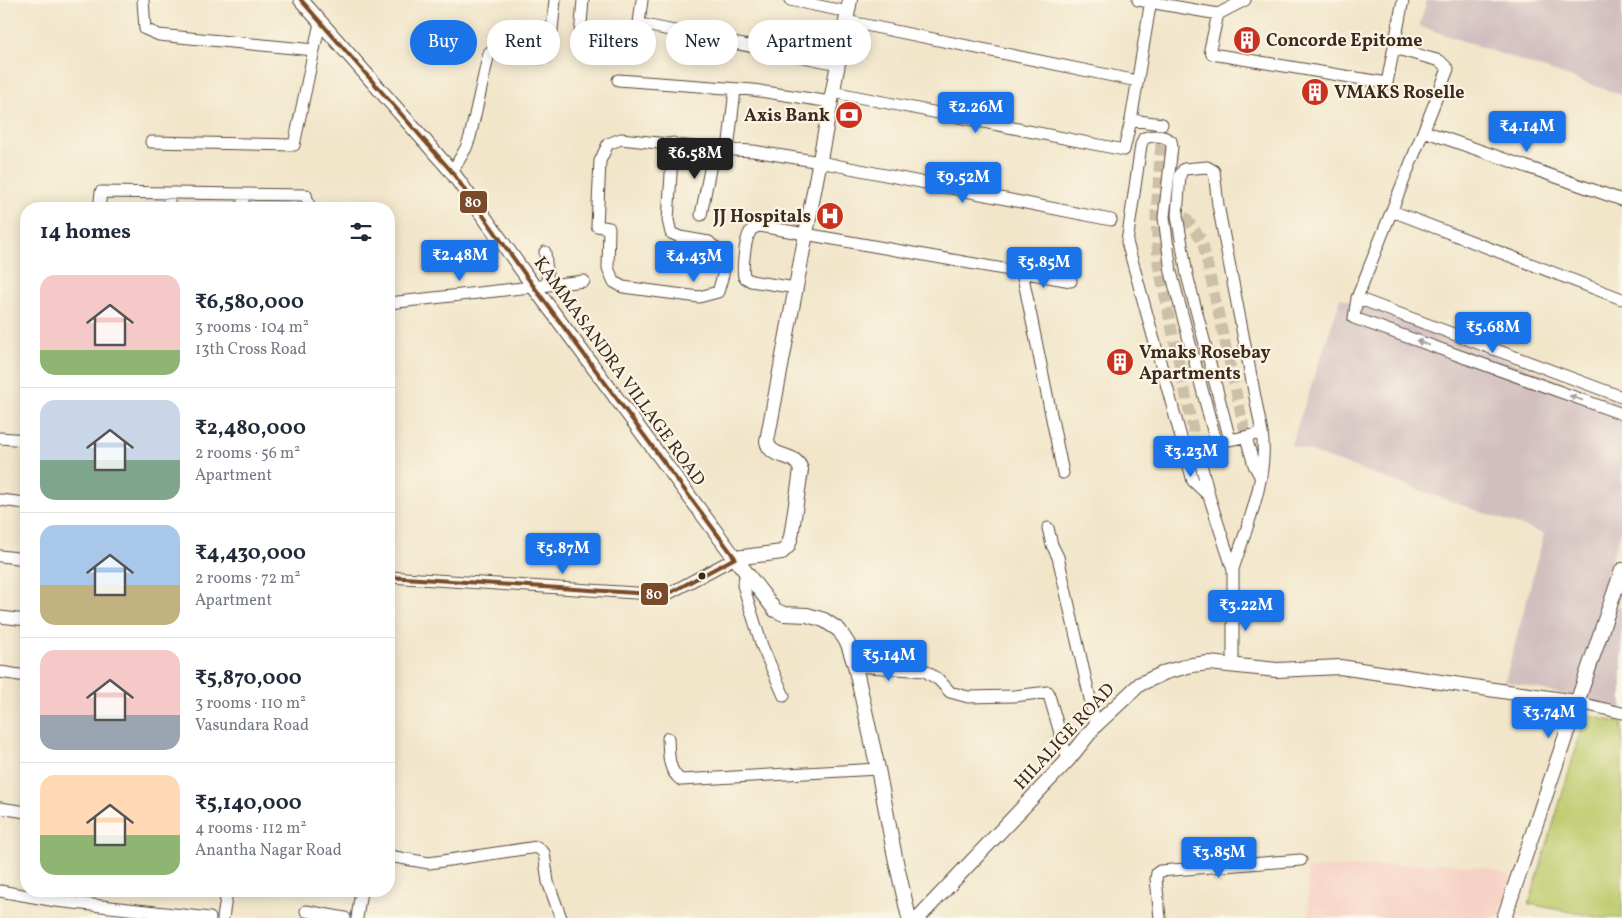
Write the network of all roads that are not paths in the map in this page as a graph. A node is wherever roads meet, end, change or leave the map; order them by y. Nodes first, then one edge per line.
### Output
1 (143, 0) edge
2 (301, 0) edge
3 (555, 0) edge
4 (583, 0) edge
5 (642, 0) edge
6 (790, 0) edge
7 (1138, 0) edge
8 (1245, 0) edge
9 (1403, 0) edge
10 (1150, 1) edge
11 (848, 11) edge
12 (1218, 14) junction
13 (581, 20) edge
14 (640, 20) edge
15 (320, 23) junction
16 (656, 27) edge
17 (748, 46) edge
18 (1394, 48) junction
19 (314, 50) junction
20 (838, 65) edge
21 (618, 80) dead end
22 (1137, 81) junction
23 (735, 90) junction
24 (832, 97) junction
25 (1131, 120) junction
26 (1162, 124) dead end
27 (1424, 131) junction
28 (151, 142) dead end
29 (672, 144) junction
30 (714, 149) junction
31 (728, 150) junction
32 (820, 162) junction
33 (452, 172) junction
34 (170, 193) junction
35 (244, 194) junction
36 (1173, 195) junction
37 (1622, 200) edge
38 (100, 202) edge
39 (169, 202) edge
40 (243, 202) edge
41 (308, 202) edge
42 (1392, 211) junction
43 (702, 215) dead end
44 (1111, 220) dead end
45 (806, 234) junction
46 (545, 252) dead end
47 (1022, 272) junction
48 (584, 281) dead end
49 (1071, 281) dead end
50 (541, 286) junction
51 (796, 288) junction
52 (1357, 298) junction
53 (1622, 299) edge
54 (395, 303) edge
55 (1622, 397) edge
56 (1622, 414) edge
57 (1262, 433) junction
58 (0, 438) edge
59 (20, 440) edge
60 (1247, 441) tunnel mouth
61 (1186, 449) junction
62 (1198, 453) tunnel mouth
63 (1063, 473) dead end
64 (1261, 478) junction
65 (1209, 496) junction
66 (0, 500) edge
67 (20, 502) edge
68 (1048, 528) dead end
69 (0, 556) edge
70 (20, 558) edge
71 (735, 558) junction
72 (1233, 570) junction
73 (1622, 570) edge
74 (746, 573) junction
75 (395, 577) edge
76 (0, 617) edge
77 (20, 619) edge
78 (1233, 665) junction
79 (855, 666) junction
80 (0, 672) edge
81 (20, 675) edge
82 (784, 696) dead end
83 (1576, 702) junction
84 (1622, 713) edge
85 (1096, 725) junction
86 (668, 738) dead end
87 (1068, 760) junction
88 (878, 769) junction
89 (0, 808) edge
90 (20, 811) edge
91 (395, 857) edge
92 (1301, 860) dead end
93 (0, 891) edge
94 (20, 895) edge
95 (34, 897) edge
96 (227, 897) edge
97 (360, 897) edge
98 (306, 911) dead end
99 (210, 918) edge
100 (224, 918) edge
101 (345, 918) edge
102 (357, 918) edge
103 (562, 918) edge
104 (909, 918) edge
105 (918, 918) edge
106 (1160, 918) edge
107 (1504, 918) edge

1 - 19 street
2 - 15 street, KAMMASANDRA VILLAGE ROAD
3 - 33 street
4 - 13 street
5 - 14 street
6 - 11 street
7 - 10 street
8 - 12 street
9 - 18 street
10 - 12 street
10 - 22 street
11 - 22 street
12 - 18 street
15 - 19 street
15 - 33 street, KAMMASANDRA VILLAGE ROAD
16 - 17 street
18 - 27 street
19 - 28 street
20 - 24 street
21 - 23 street
22 - 25 street
23 - 24 street
23 - 31 street
24 - 25 street
24 - 32 street
25 - 26 street
27 - 37 street
27 - 42 street
29 - 29 street
29 - 30 street
30 - 31 street
30 - 43 street
31 - 32 street
32 - 44 street
32 - 45 street
33 - 50 street, KAMMASANDRA VILLAGE ROAD
34 - 35 street
34 - 38 street
34 - 39 street
35 - 40 street
35 - 41 street
36 - 57 street
36 - 57 street
36 - 61 street
36 - 61 street
42 - 52 street
42 - 53 street
45 - 47 street
45 - 51 street
45 - 51 street
46 - 50 street
47 - 49 street
47 - 63 street
48 - 50 street
50 - 54 street
50 - 71 street, KAMMASANDRA VILLAGE ROAD
51 - 71 street
52 - 55 street
56 -> 52 street
57 - 64 street
58 - 59 street
60 - 64 street
61 - 65 street
62 - 65 street
64 - 72 street
65 - 72 street
66 - 67 street
68 - 85 street
69 - 70 street
71 - 74 street, KAMMASANDRA VILLAGE ROAD
71 - 75 street
72 - 78 street
73 - 83 street
74 - 79 street, KAMMASANDRA VILLAGE ROAD
74 - 82 street
76 - 77 street
78 - 83 street, HILALIGE ROAD
78 - 85 street, HILALIGE ROAD
79 - 87 street
79 - 88 street, KAMMASANDRA VILLAGE ROAD
80 - 81 street
83 - 84 street
83 - 107 street
85 - 87 street, HILALIGE ROAD
86 - 88 street
87 - 105 street, HILALIGE ROAD
88 - 104 street, KAMMASANDRA VILLAGE ROAD
89 - 90 street
91 - 103 street
92 - 106 street
93 - 94 street
95 - 99 street
96 - 100 street
97 - 102 street
98 - 101 street

